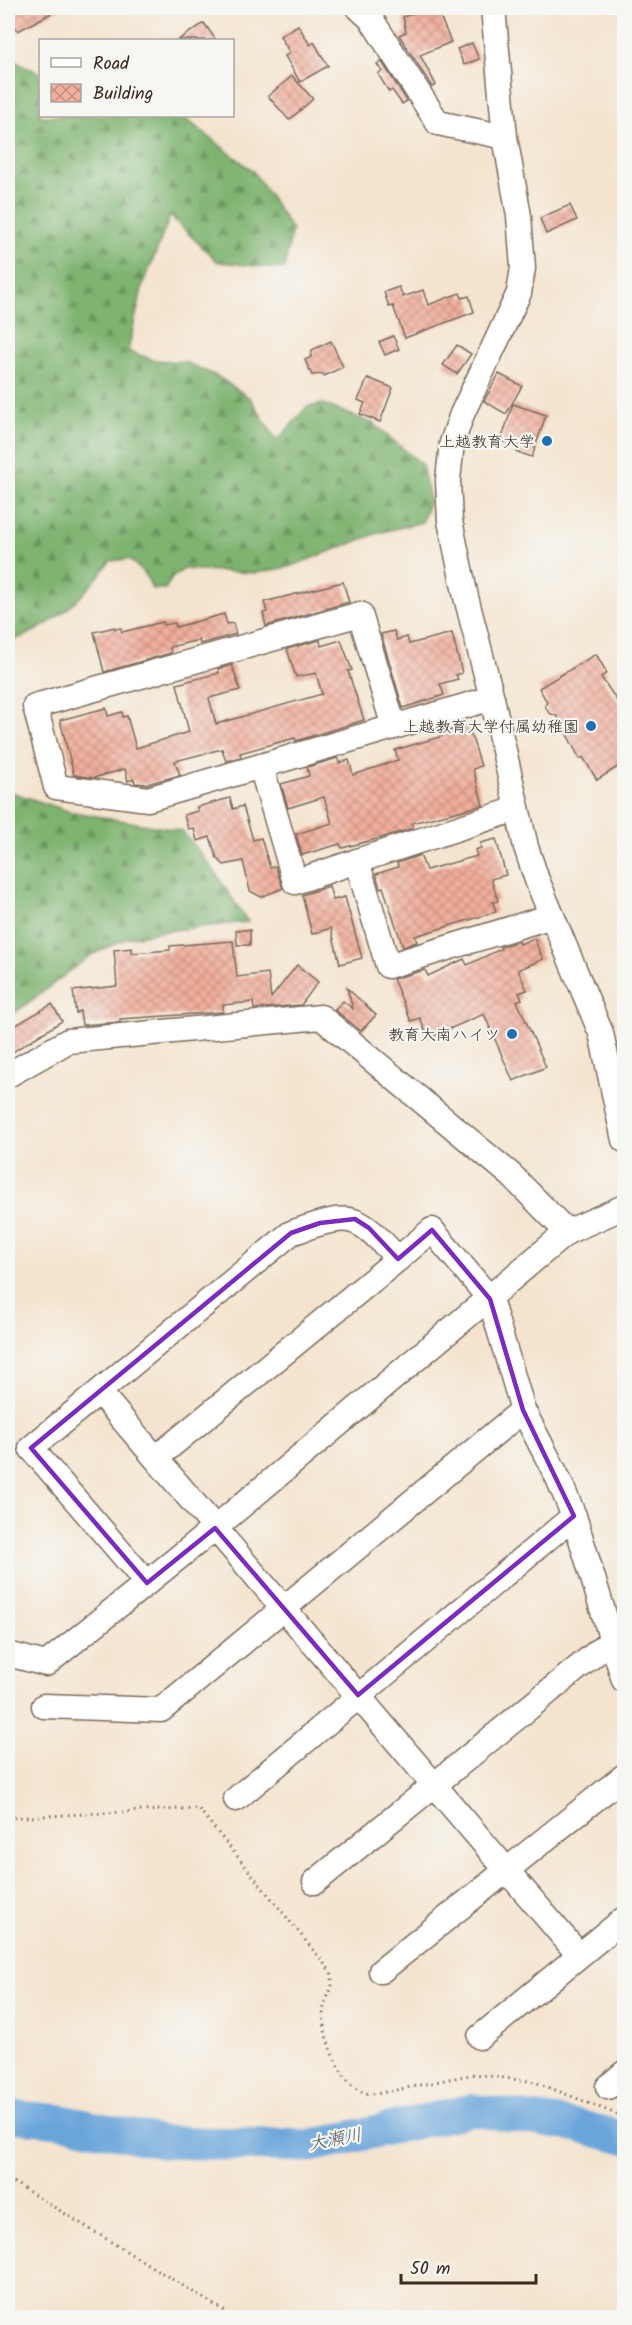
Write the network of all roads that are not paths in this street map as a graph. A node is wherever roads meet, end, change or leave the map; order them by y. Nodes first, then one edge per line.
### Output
1 (359, 8) edge
2 (493, 8) edge
3 (505, 137) junction
4 (492, 698) junction
5 (394, 727) junction
6 (261, 766) junction
7 (518, 809) junction
8 (357, 861) junction
9 (552, 915) junction
10 (8, 1075) edge
11 (624, 1140) edge
12 (624, 1208) edge
13 (567, 1232) junction
14 (398, 1259) junction
15 (490, 1299) junction
16 (100, 1393) junction
17 (523, 1410) junction
18 (156, 1458) junction
19 (574, 1516) junction
20 (215, 1528) junction
21 (147, 1583) junction
22 (285, 1609) junction
23 (612, 1640) junction
24 (8, 1654) edge
25 (624, 1680) edge
26 (358, 1695) junction
27 (44, 1706) dead end
28 (624, 1776) edge
29 (433, 1783) junction
30 (236, 1798) dead end
31 (507, 1870) junction
32 (315, 1882) dead end
33 (624, 1918) edge
34 (579, 1954) junction
35 (381, 1971) dead end
36 (480, 2037) dead end

1 - 3 street
2 - 3 street
3 - 4 street
4 - 5 street
4 - 7 street
5 - 6 street
5 - 6 street
6 - 8 street
7 - 8 street
7 - 9 street
8 - 9 street
9 - 11 street
10 - 13 street
12 - 13 street
13 - 15 street
14 - 15 street
14 - 16 street
14 - 18 street
15 - 17 street
15 - 20 street
16 - 18 street
16 - 21 street
17 - 19 street
17 - 22 street
18 - 20 street
19 - 23 street
19 - 26 street
20 - 21 street
20 - 22 street
21 - 24 street
22 - 26 street
22 - 27 street
23 - 25 street
23 - 29 street
26 - 29 street
26 - 30 street
28 - 31 street
29 - 31 street
29 - 32 street
31 - 34 street
31 - 35 street
33 - 34 street
34 - 36 street

